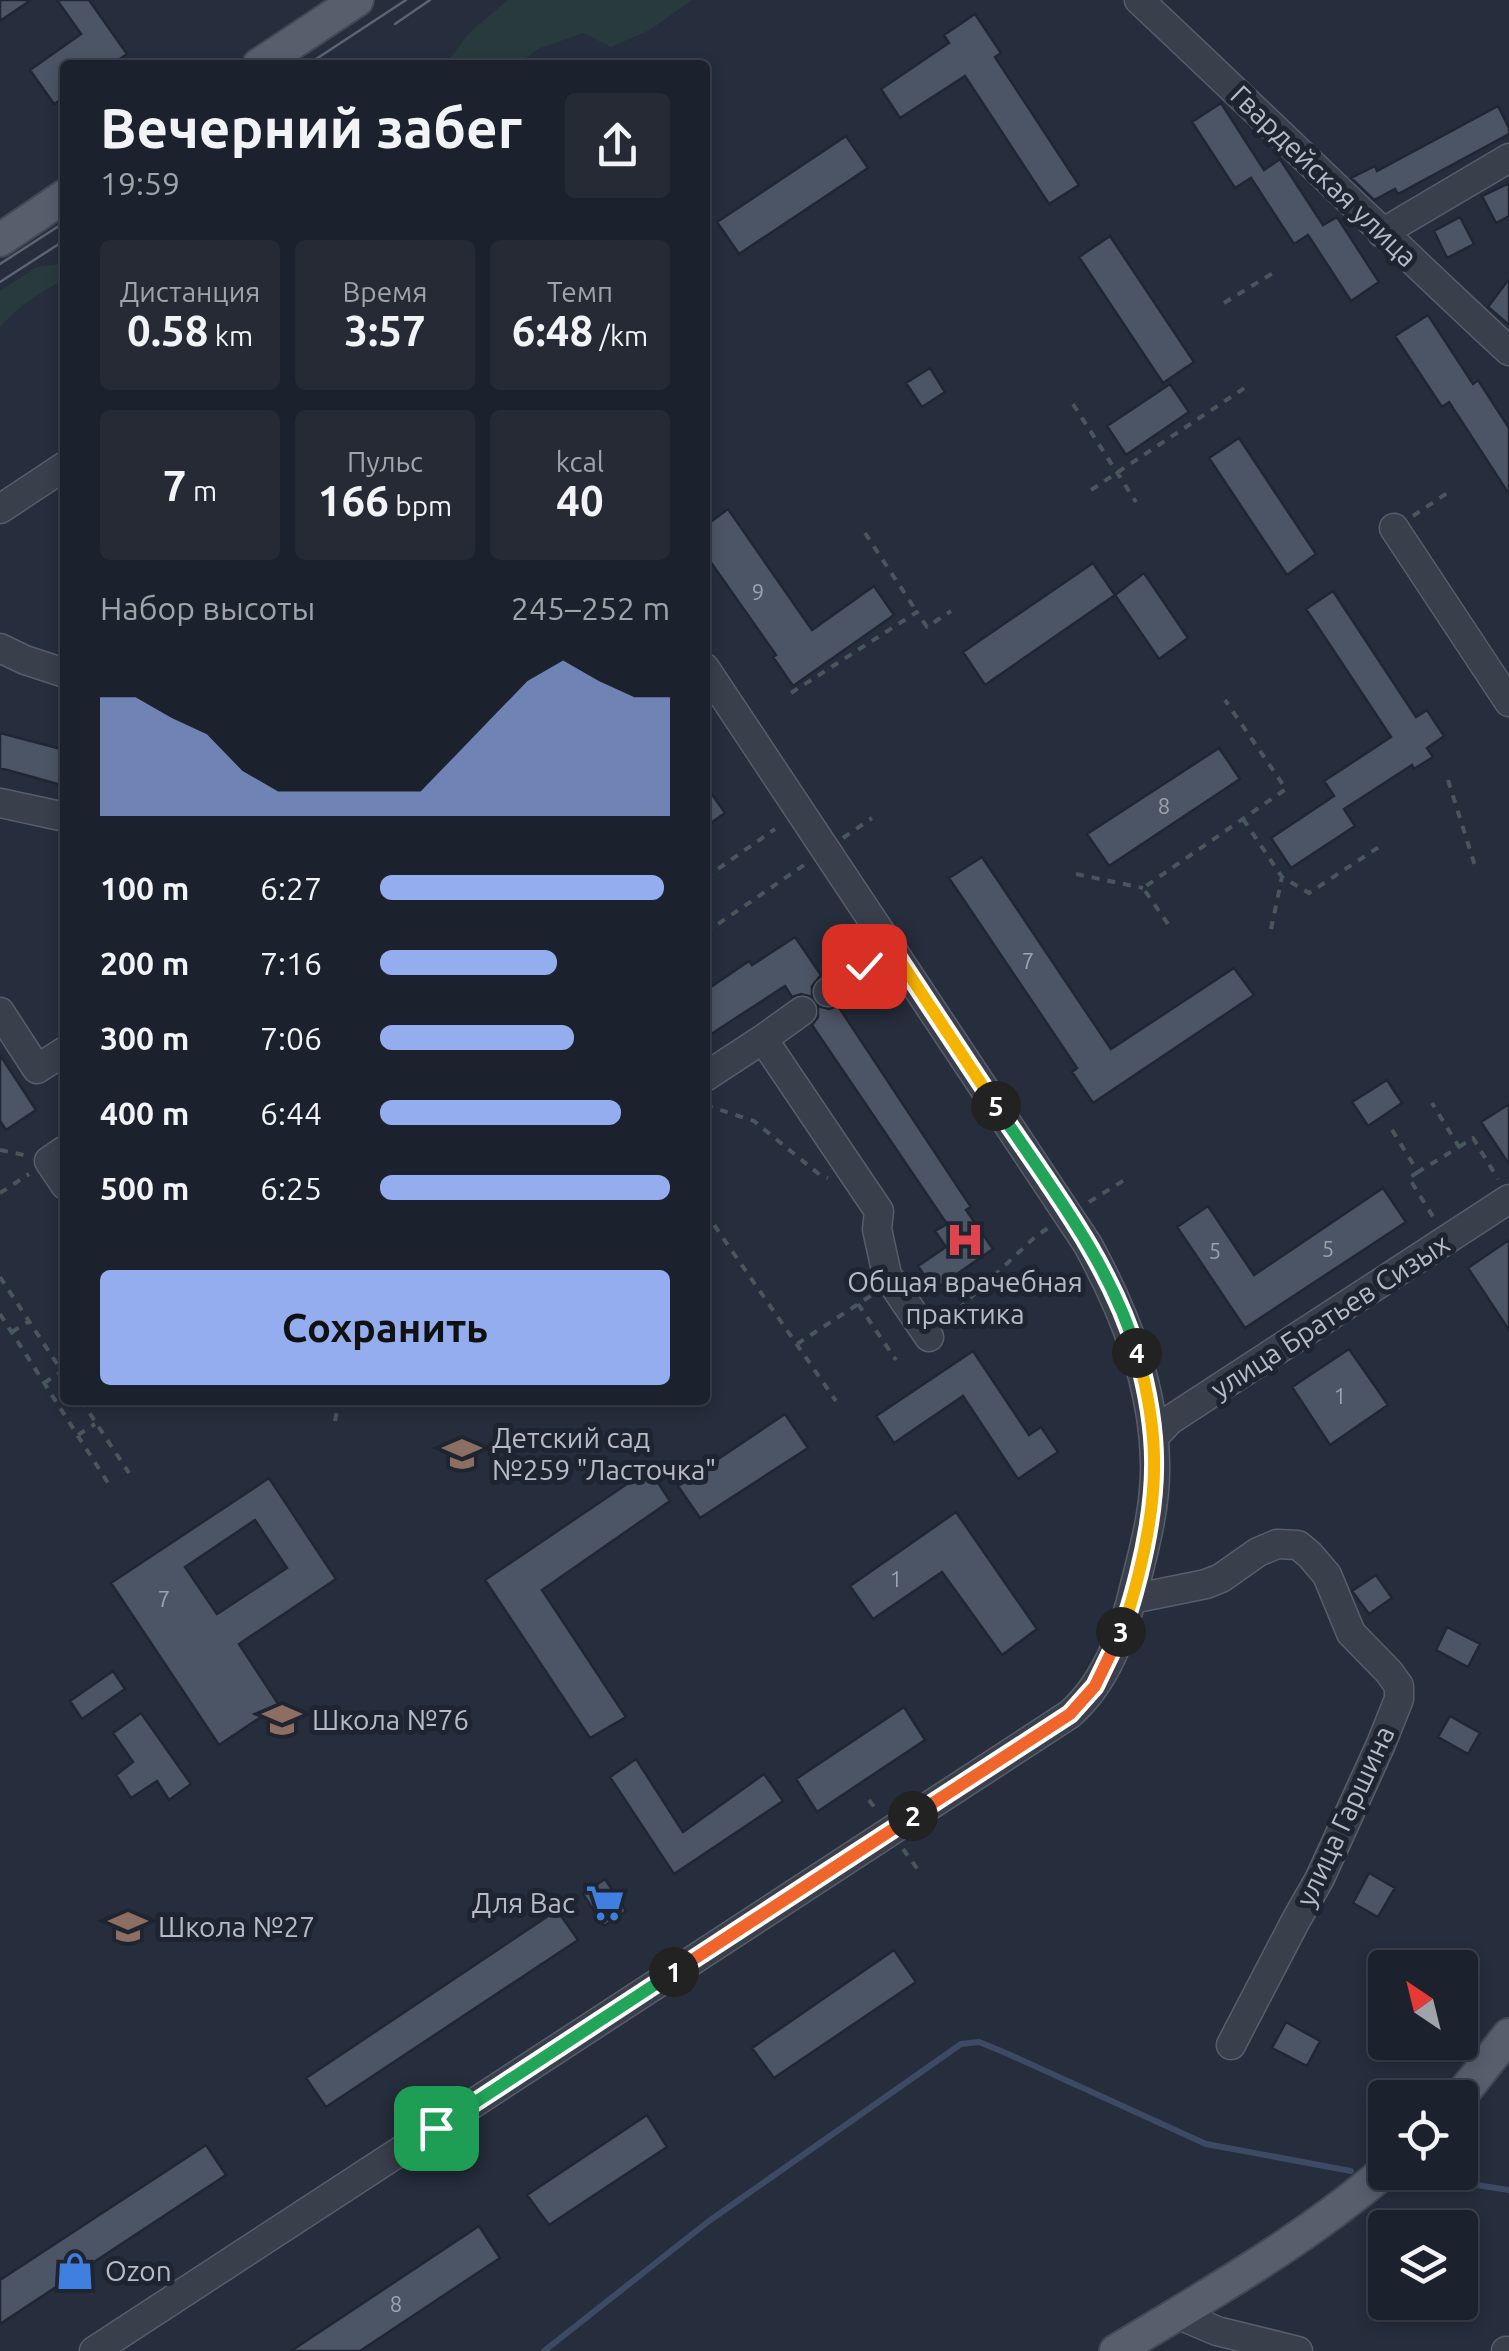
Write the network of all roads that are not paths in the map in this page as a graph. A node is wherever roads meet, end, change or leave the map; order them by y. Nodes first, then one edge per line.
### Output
1 (357, 0) edge
2 (1139, 0) edge
3 (298, 54) edge
4 (1509, 158) edge
5 (60, 199) edge
6 (1382, 233) junction
7 (0, 240) edge
8 (1509, 350) edge
9 (60, 469) edge
10 (0, 509) edge
11 (1394, 528) road end
12 (0, 648) edge
13 (60, 671) edge
14 (710, 676) edge
15 (1509, 702) edge
16 (0, 803) edge
17 (60, 815) edge
18 (891, 947) junction
19 (828, 992) dead end
20 (802, 1011) dead end
21 (0, 1012) edge
22 (763, 1039) junction
23 (60, 1054) edge
24 (710, 1074) edge
25 (1504, 1191) edge
26 (929, 1337) road end
27 (1154, 1436) junction
28 (1132, 1599) junction
29 (1509, 2035) edge
30 (1231, 2045) dead end
31 (1473, 2080) edge
32 (1368, 2186) edge
33 (1177, 2314) junction
34 (94, 2351) edge
35 (1116, 2351) edge
36 (1298, 2351) edge

1 - 3 main road
2 - 6 street, Гвардейская улица
4 - 6 street
5 - 7 main road
6 - 8 street, Гвардейская улица
9 - 10 street
11 - 15 street
12 - 13 street
14 - 18 street
16 - 17 street
18 - 19 street
18 - 27 street
20 - 22 street
21 - 23 street
22 - 24 street
22 - 26 street
25 - 27 street, улица Братьев Сизых
27 - 28 street
28 - 30 street, улица Гаршина
28 - 34 street
29 - 31 main road
32 - 33 main road
33 - 35 main road
33 - 36 street

